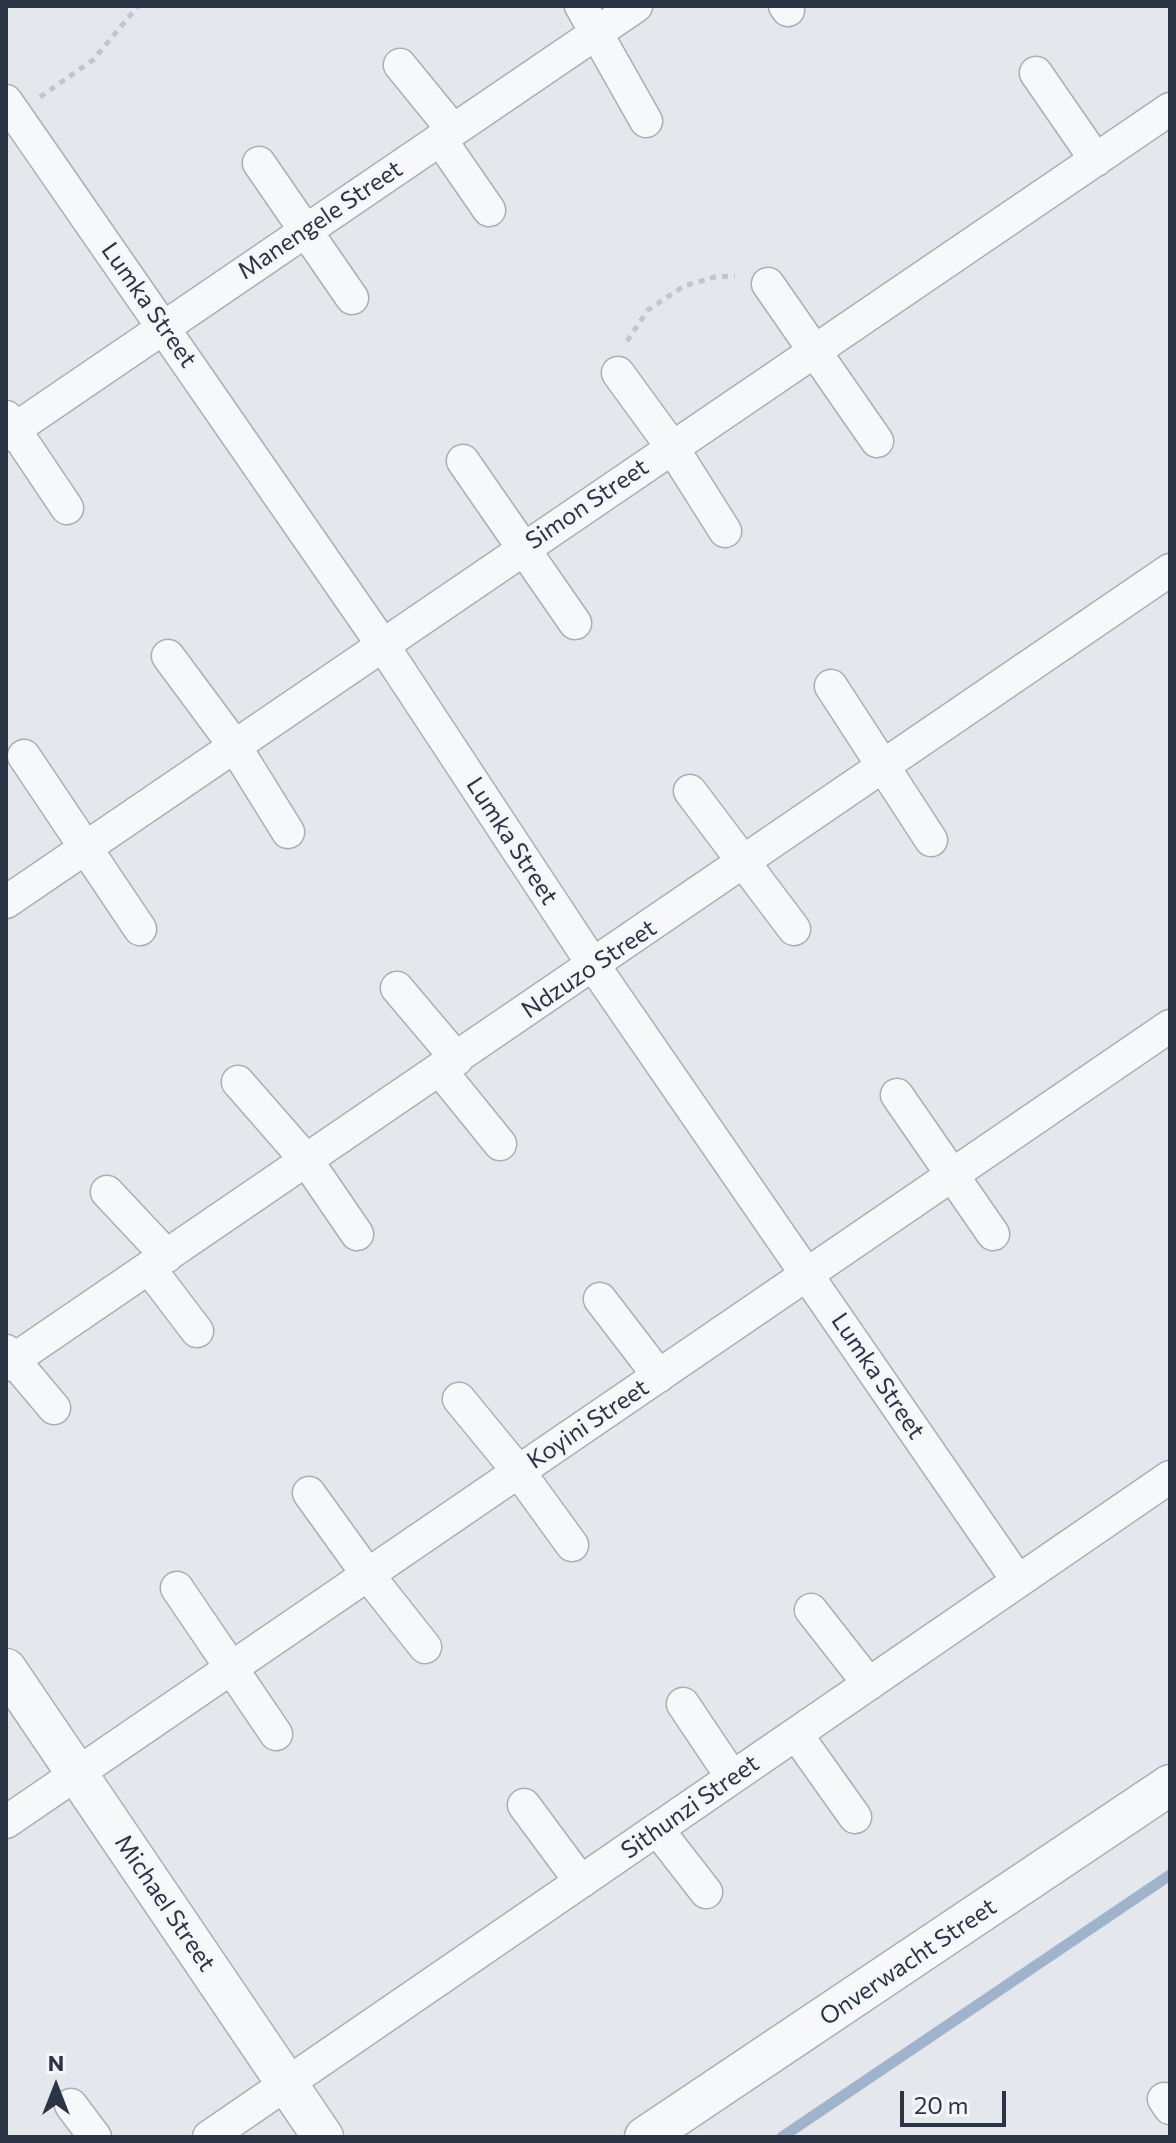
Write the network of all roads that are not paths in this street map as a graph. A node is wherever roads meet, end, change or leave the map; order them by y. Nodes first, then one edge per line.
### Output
1 (636, 6) edge
2 (590, 19) edge
3 (400, 65) dead end
4 (1036, 73) dead end
5 (11, 108) edge
6 (1170, 109) edge
7 (646, 121) dead end
8 (447, 134) junction
9 (1096, 160) junction
10 (259, 163) dead end
11 (489, 210) dead end
12 (306, 230) junction
13 (768, 284) road end
14 (352, 298) dead end
15 (164, 326) junction
16 (813, 351) junction
17 (618, 373) road end
18 (9, 426) edge
19 (877, 441) dead end
20 (672, 447) junction
21 (463, 461) dead end
22 (67, 508) dead end
23 (725, 531) dead end
24 (525, 547) junction
25 (1170, 570) edge
26 (575, 623) dead end
27 (382, 644) junction
28 (168, 656) dead end
29 (831, 686) dead end
30 (234, 745) junction
31 (24, 756) dead end
32 (882, 768) junction
33 (690, 791) dead end
34 (288, 832) dead end
35 (931, 840) dead end
36 (84, 849) junction
37 (742, 864) junction
38 (6, 902) edge
39 (140, 929) dead end
40 (794, 929) dead end
41 (594, 966) junction
42 (397, 988) dead end
43 (1170, 1026) edge
44 (448, 1065) junction
45 (238, 1082) dead end
46 (897, 1095) dead end
47 (500, 1144) dead end
48 (307, 1161) junction
49 (954, 1174) junction
50 (107, 1192) dead end
51 (357, 1234) dead end
52 (993, 1234) dead end
53 (158, 1262) junction
54 (808, 1274) junction
55 (600, 1299) dead end
56 (197, 1331) dead end
57 (8, 1359) edge
58 (659, 1376) junction
59 (459, 1399) dead end
60 (54, 1408) dead end
61 (519, 1472) junction
62 (1170, 1477) edge
63 (309, 1493) dead end
64 (572, 1545) dead end
65 (368, 1575) junction
66 (1018, 1581) junction
67 (177, 1588) dead end
68 (811, 1610) dead end
69 (425, 1647) dead end
70 (232, 1666) junction
71 (6, 1669) edge
72 (869, 1684) junction
73 (683, 1704) dead end
74 (276, 1734) dead end
75 (796, 1734) junction
76 (77, 1774) junction
77 (732, 1777) junction
78 (1170, 1785) edge
79 (524, 1805) dead end
80 (855, 1817) dead end
81 (6, 1822) edge
82 (657, 1829) junction
83 (581, 1882) junction
84 (706, 1892) dead end
85 (287, 2084) junction
86 (71, 2105) dead end
87 (95, 2137) edge
88 (209, 2137) edge
89 (323, 2137) edge
90 (645, 2137) edge

1 - 2 street, Manengele Street
2 - 7 street
2 - 8 street, Manengele Street
3 - 8 street
4 - 9 street
5 - 15 street, Lumka Street
6 - 9 street, Simon Street
8 - 11 street
8 - 12 street, Manengele Street
9 - 16 street, Simon Street
10 - 12 street
12 - 14 street
12 - 15 street, Manengele Street
13 - 16 street
15 - 18 street, Manengele Street
15 - 27 street, Lumka Street
16 - 19 street
16 - 20 street, Simon Street
17 - 20 street
18 - 22 street
20 - 23 street
20 - 24 street, Simon Street
21 - 24 street
24 - 26 street
24 - 27 street, Simon Street
25 - 32 street, Ndzuzo Street
27 - 30 street, Simon Street
27 - 41 street, Lumka Street
28 - 30 street
29 - 32 street
30 - 34 street
30 - 36 street, Simon Street
31 - 36 street
32 - 35 street
32 - 37 street, Ndzuzo Street
33 - 37 street
36 - 38 street, Simon Street
36 - 39 street
37 - 40 street
37 - 41 street, Ndzuzo Street
41 - 44 street, Ndzuzo Street
41 - 54 street, Lumka Street
42 - 44 street
43 - 49 street, Koyini Street
44 - 47 street
44 - 48 street, Ndzuzo Street
45 - 48 street
46 - 49 street
48 - 51 street
48 - 53 street, Ndzuzo Street
49 - 52 street
49 - 54 street, Koyini Street
50 - 53 street
53 - 56 street
53 - 57 street, Ndzuzo Street
54 - 58 street, Koyini Street
54 - 66 street, Lumka Street
55 - 58 street
57 - 60 street
58 - 61 street, Koyini Street
59 - 61 street
61 - 64 street
61 - 65 street, Koyini Street
62 - 66 street, Sithunzi Street
63 - 65 street
65 - 69 street
65 - 70 street, Koyini Street
66 - 72 street, Sithunzi Street
67 - 70 street
68 - 72 street
70 - 74 street
70 - 76 street, Koyini Street
71 - 76 street, Michael Street
72 - 75 street, Sithunzi Street
73 - 77 street
75 - 77 street, Sithunzi Street
75 - 80 street
76 - 81 street, Koyini Street
76 - 85 street, Michael Street
77 - 82 street, Sithunzi Street
78 - 90 street, Onverwacht Street
79 - 83 street
82 - 83 street, Sithunzi Street
82 - 84 street
83 - 85 street, Sithunzi Street
85 - 88 street, Sithunzi Street
85 - 89 street, Michael Street
86 - 87 street

